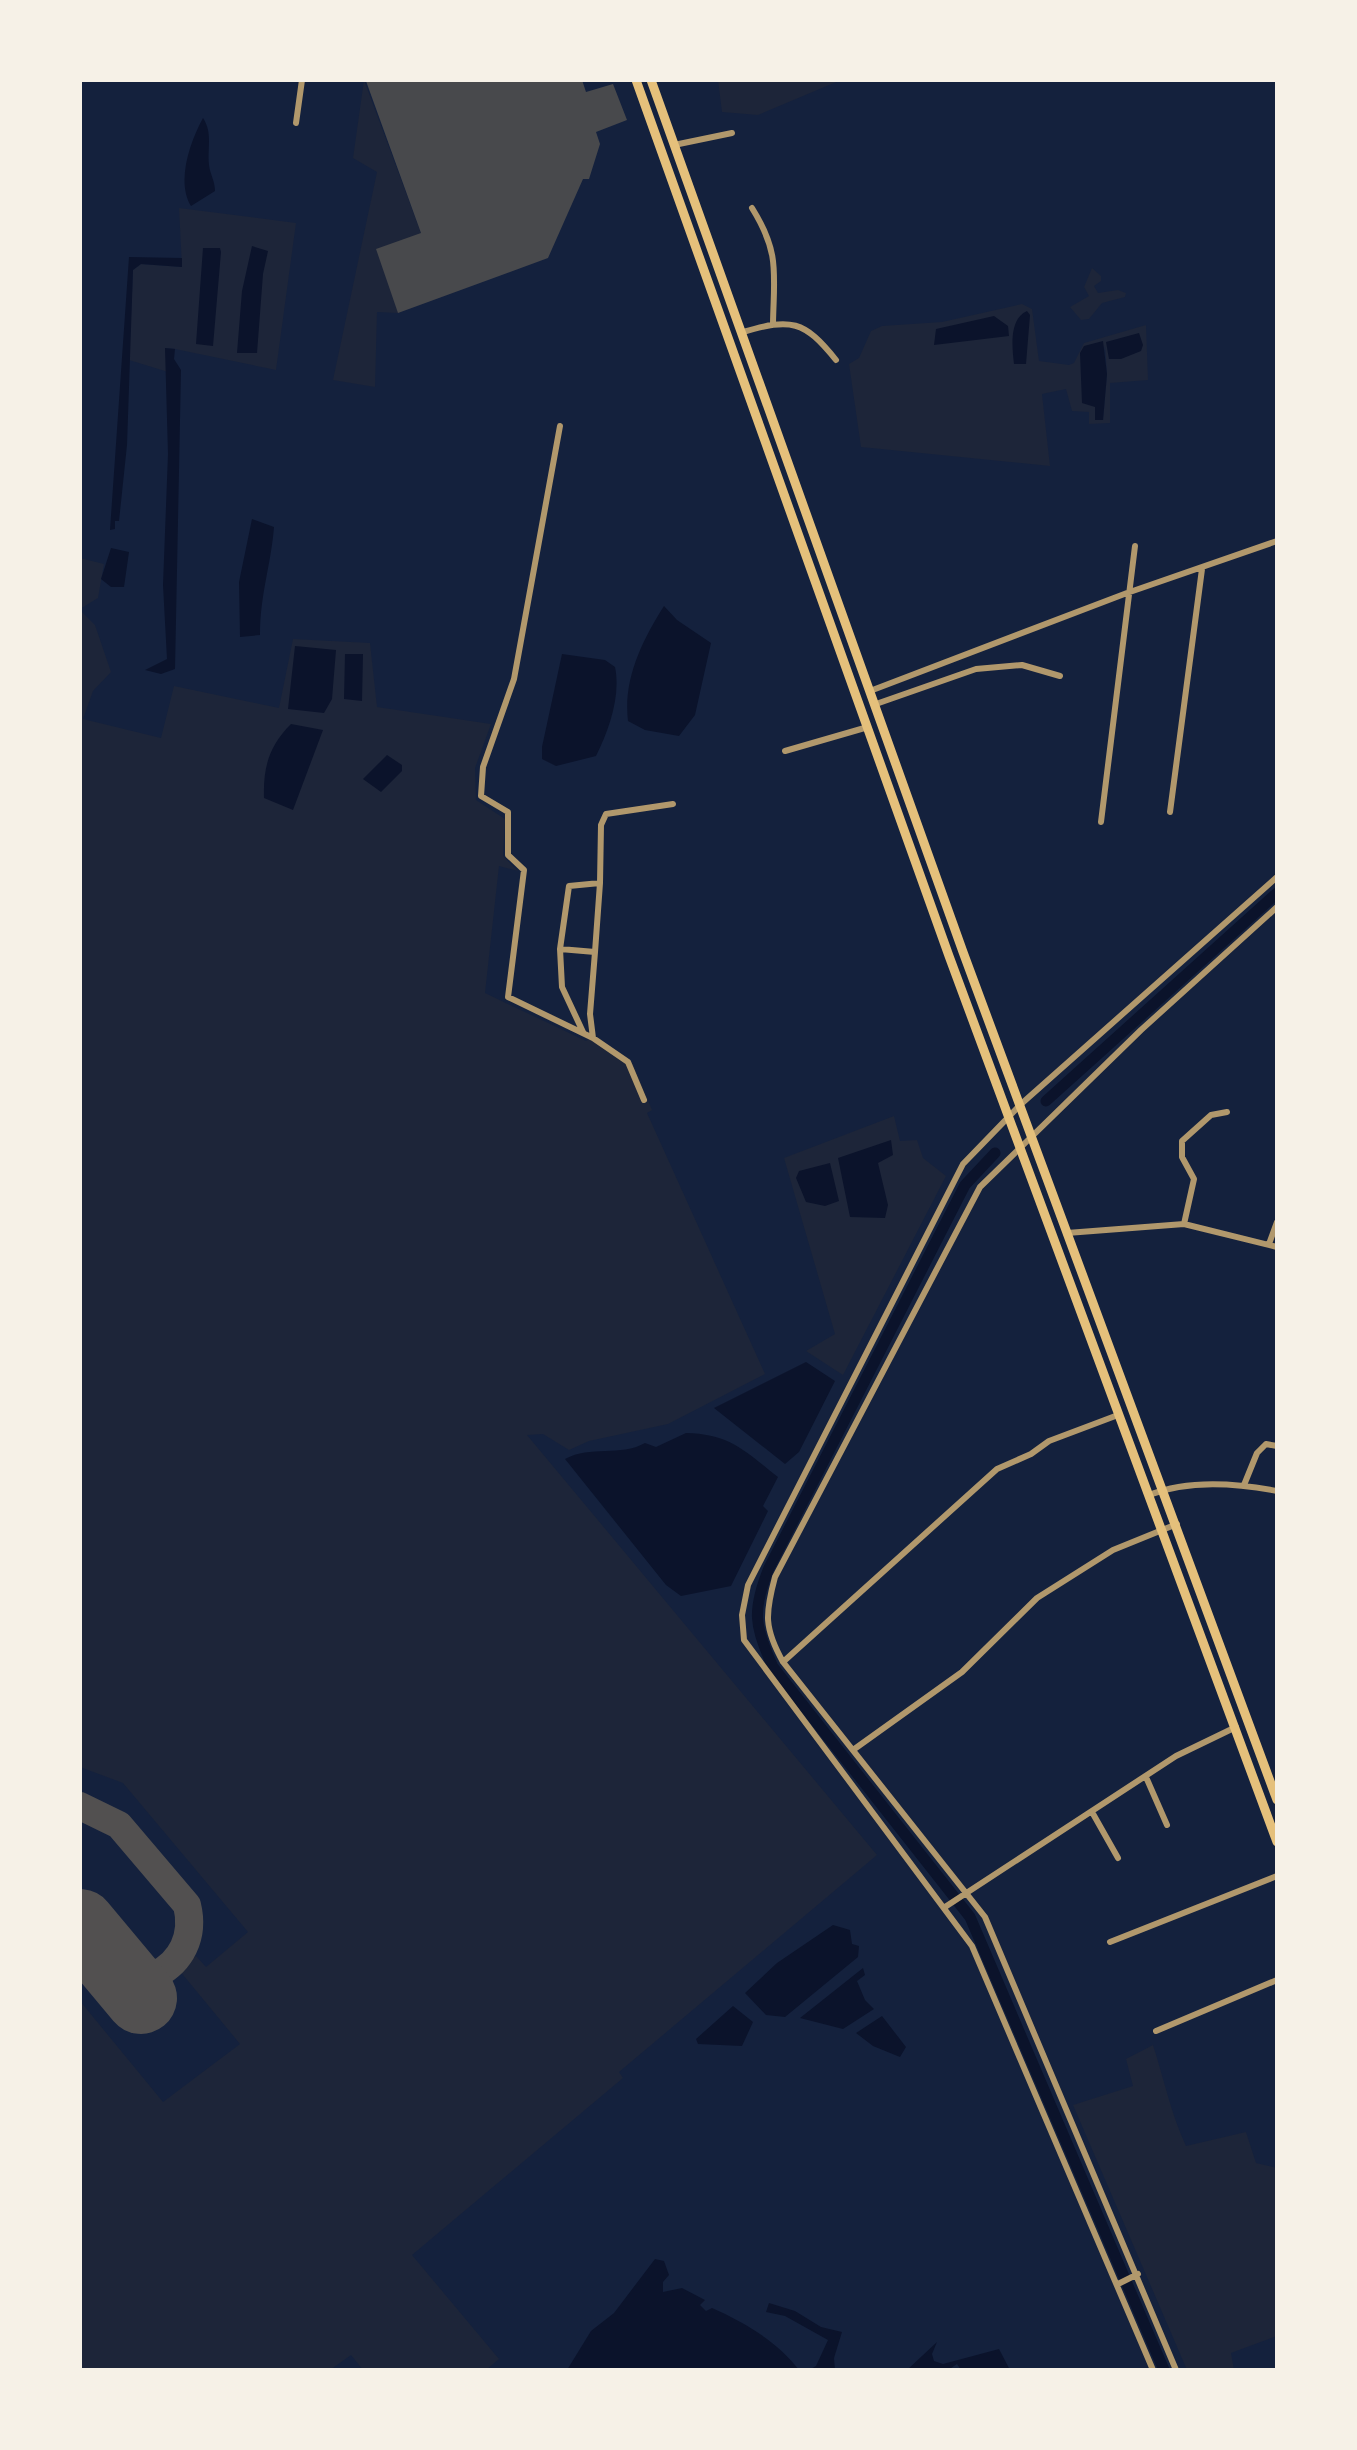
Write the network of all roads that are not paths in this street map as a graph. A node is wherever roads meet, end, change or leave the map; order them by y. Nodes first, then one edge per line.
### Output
1 (302, 80) edge
2 (636, 80) edge
3 (651, 80) edge
4 (296, 123) dead end
5 (732, 133) dead end
6 (674, 145) junction
7 (752, 208) dead end
8 (773, 323) junction
9 (743, 332) junction
10 (836, 360) dead end
11 (560, 426) dead end
12 (1277, 541) edge
13 (1135, 546) dead end
14 (1202, 569) junction
15 (1127, 593) junction
16 (1060, 676) dead end
17 (870, 691) junction
18 (876, 704) junction
19 (868, 727) junction
20 (785, 751) dead end
21 (673, 804) dead end
22 (1170, 812) dead end
23 (1101, 822) dead end
24 (1277, 877) edge
25 (600, 883) junction
26 (1277, 907) edge
27 (560, 949) junction
28 (595, 952) junction
29 (584, 1034) junction
30 (593, 1038) junction
31 (644, 1100) dead end
32 (1020, 1105) junction
33 (1227, 1112) dead end
34 (1010, 1115) junction
35 (1031, 1135) junction
36 (1020, 1145) junction
37 (1277, 1222) edge
38 (1184, 1224) junction
39 (1067, 1233) junction
40 (1269, 1244) junction
41 (1277, 1247) edge
42 (1118, 1415) junction
43 (1277, 1446) edge
44 (1244, 1485) junction
45 (1162, 1490) junction
46 (1277, 1491) edge
47 (1149, 1495) junction
48 (1177, 1524) junction
49 (1163, 1529) junction
50 (783, 1662) junction
51 (1236, 1727) junction
52 (853, 1750) junction
53 (1146, 1777) junction
54 (1277, 1800) edge
55 (1092, 1812) junction
56 (1167, 1825) dead end
57 (1277, 1842) edge
58 (1118, 1858) dead end
59 (1277, 1876) edge
60 (964, 1896) junction
61 (947, 1906) junction
62 (1110, 1942) dead end
63 (1277, 1980) edge
64 (1156, 2031) dead end
65 (1138, 2274) junction
66 (1118, 2284) junction
67 (1153, 2370) edge
68 (1176, 2370) edge

1 - 4 street
2 - 19 highway
3 - 6 highway
5 - 6 street
6 - 9 highway
7 - 8 street
8 - 9 street
8 - 10 street
9 - 17 highway
11 - 29 street
12 - 14 street
13 - 15 street
14 - 15 street
14 - 22 street
15 - 17 street
15 - 23 street
16 - 18 street
17 - 18 highway
18 - 32 highway
19 - 20 street
19 - 34 highway
21 - 25 street
24 - 32 street
25 - 27 street
25 - 28 street
26 - 35 street
27 - 28 street
27 - 29 street
28 - 30 street
29 - 30 street
30 - 31 street
32 - 34 street
32 - 35 highway
33 - 38 street
34 - 36 highway
34 - 61 street
35 - 36 street
35 - 39 highway
36 - 42 highway
36 - 50 street
37 - 40 street
38 - 39 street
38 - 40 street
39 - 45 highway
40 - 41 street
42 - 47 highway
42 - 50 street
43 - 44 street
44 - 45 street
44 - 46 street
45 - 47 street
45 - 48 highway
47 - 49 highway
48 - 49 street
48 - 54 highway
49 - 51 highway
49 - 52 street
50 - 52 street
51 - 53 street
51 - 57 highway
52 - 60 street
53 - 55 street
53 - 56 street
55 - 58 street
55 - 60 street
59 - 62 street
60 - 61 street
60 - 65 street
61 - 66 street
63 - 64 street
65 - 66 street
65 - 68 street
66 - 67 street

